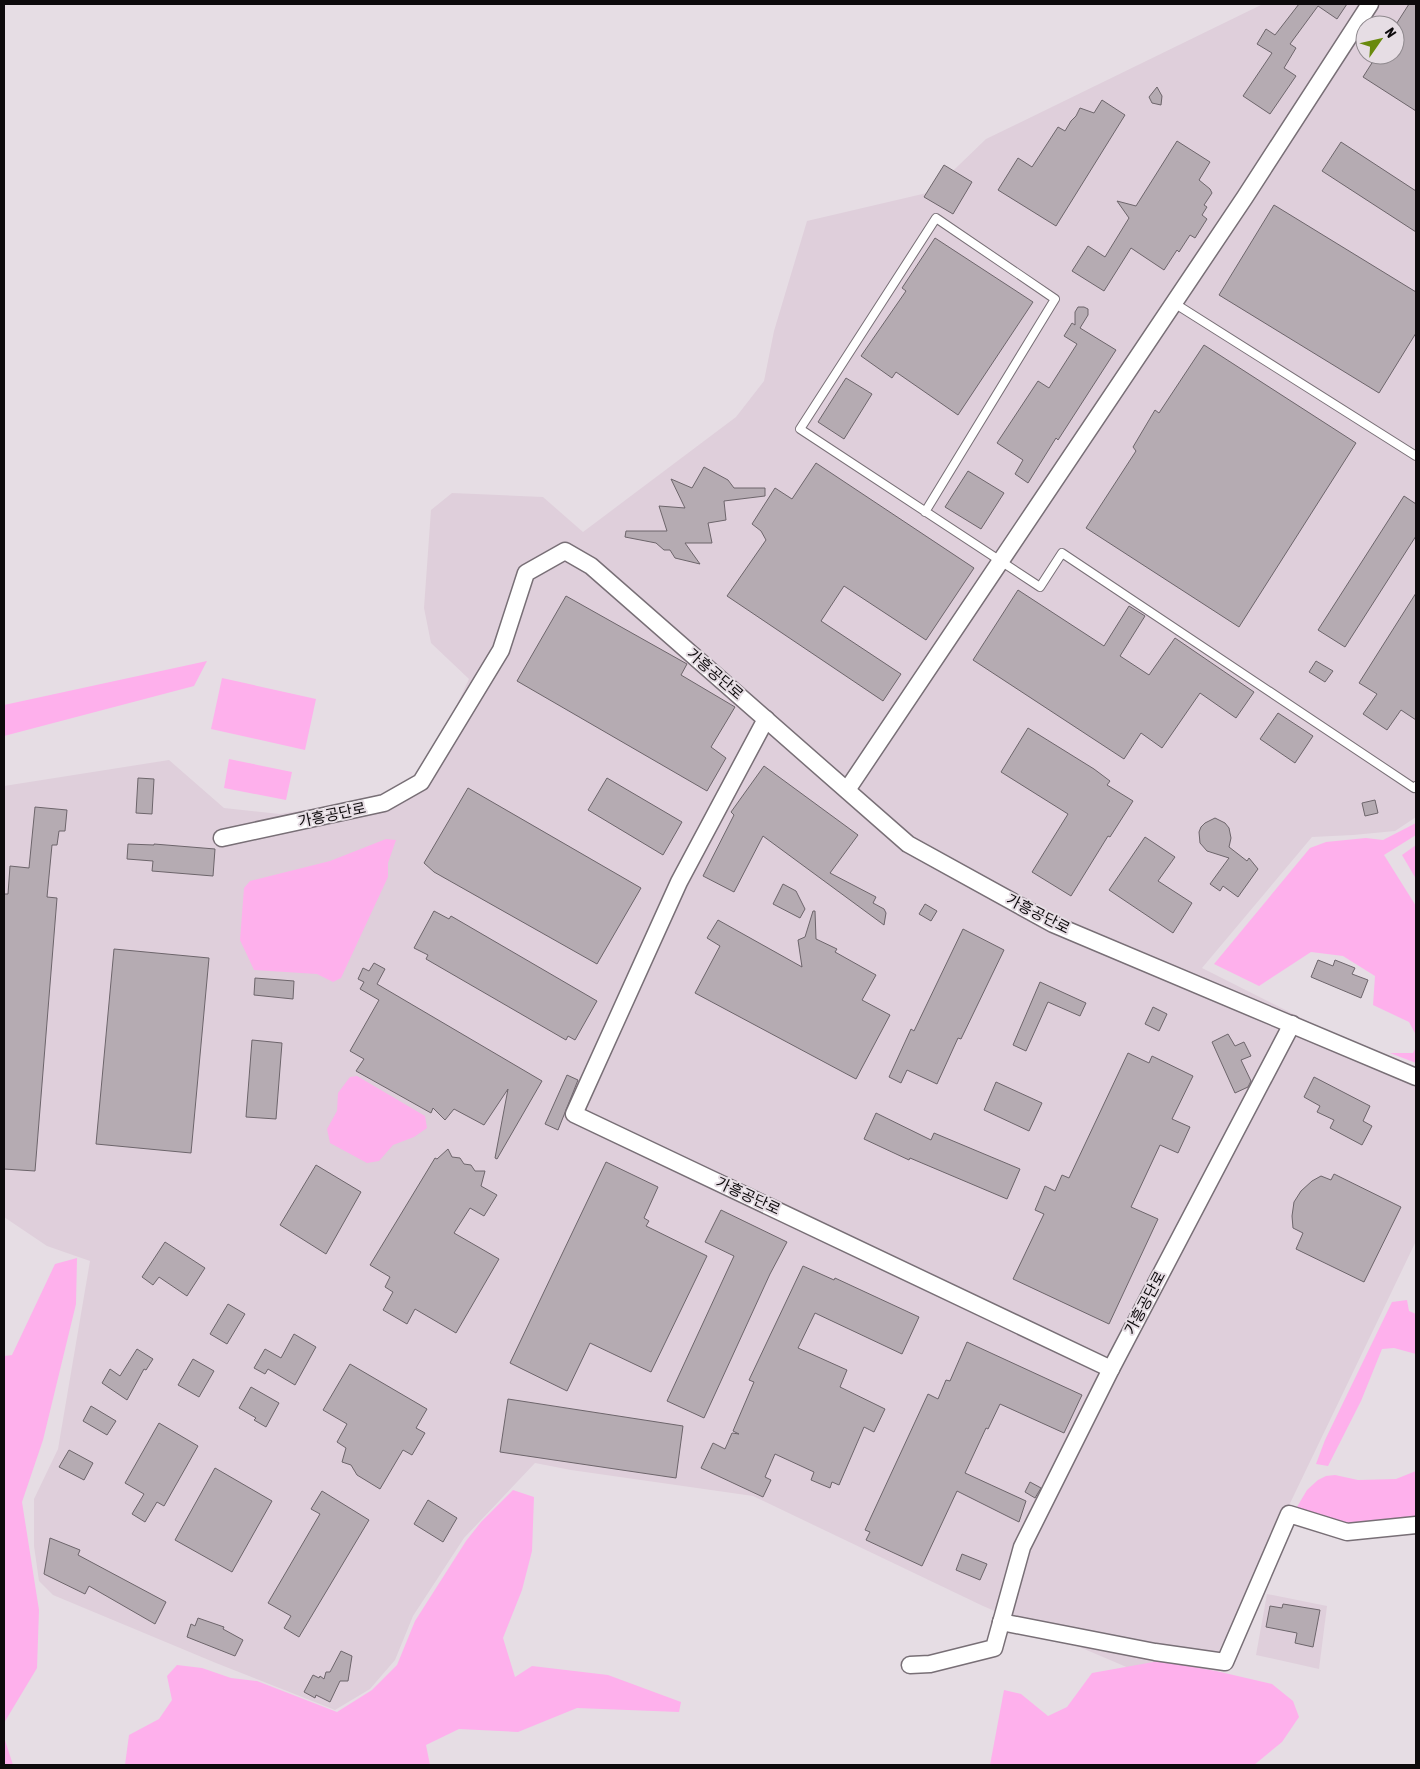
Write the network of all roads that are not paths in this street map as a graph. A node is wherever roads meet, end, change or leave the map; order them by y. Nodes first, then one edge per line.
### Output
1 (1370, 4) edge
2 (1174, 303) junction
3 (1416, 456) edge
4 (925, 512) junction
5 (1000, 561) junction
6 (766, 719) junction
7 (1416, 786) edge
8 (847, 790) junction
9 (222, 838) dead end
10 (1292, 1024) junction
11 (1416, 1077) edge
12 (1111, 1370) junction
13 (1416, 1525) edge
14 (1001, 1622) junction
15 (910, 1665) dead end

1 - 2 street
2 - 3 lane
2 - 5 street
4 - 4 lane
4 - 5 lane
5 - 7 lane
5 - 8 street
6 - 8 street, 가흥공단로
6 - 9 street, 가흥공단로
6 - 12 street, 가흥공단로
8 - 10 street, 가흥공단로
10 - 11 street, 가흥공단로
10 - 12 street, 가흥공단로
12 - 14 street, 가흥공단로
13 - 14 street
14 - 15 street, 가흥공단로

